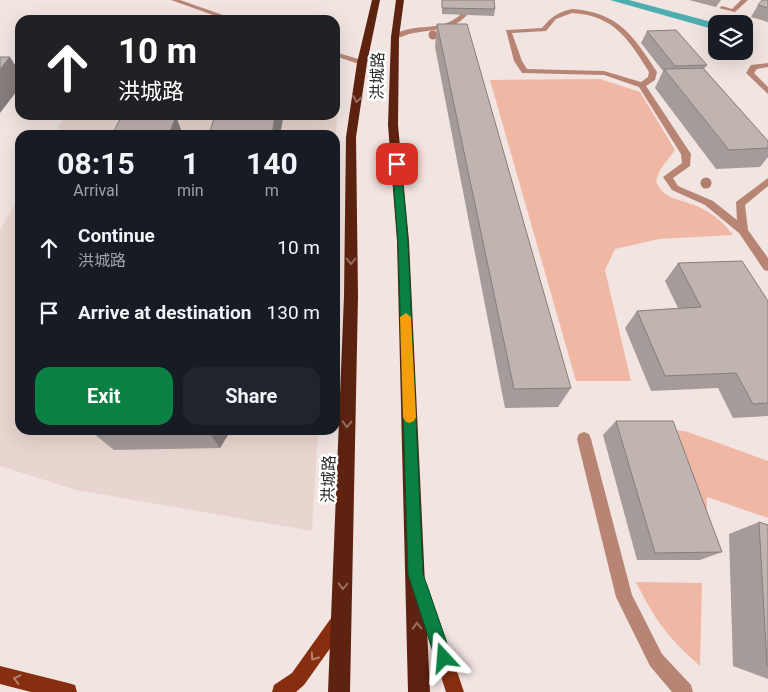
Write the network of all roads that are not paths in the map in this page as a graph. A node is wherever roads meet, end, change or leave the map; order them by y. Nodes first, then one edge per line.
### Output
1 (174, 0) edge
2 (376, 0) edge
3 (400, 0) edge
4 (467, 0) edge
5 (745, 0) edge
6 (722, 8) dead end
7 (219, 15) edge
8 (394, 37) junction
9 (340, 56) edge
10 (362, 64) junction
11 (768, 65) edge
12 (642, 85) junction
13 (768, 92) edge
14 (768, 181) edge
15 (743, 230) junction
16 (768, 267) edge
17 (584, 439) dead end
18 (415, 574) junction
19 (342, 618) junction
20 (0, 675) edge
21 (68, 692) edge
22 (281, 692) edge
23 (339, 692) edge
24 (420, 692) edge
25 (455, 692) edge
26 (684, 692) edge

1 - 7 street
2 - 10 highway, 洪城路
3 - 8 highway, 洪城路
4 - 8 street
5 - 6 street
8 - 18 highway, 洪城路
9 - 10 street
10 -> 19 highway, 洪城路
11 - 13 street
12 - 12 street
12 - 15 street
14 - 15 street
15 - 16 street
17 - 26 street
24 -> 18 highway, 洪城路
18 - 25 main road
19 -> 22 main road
19 - 23 highway, 洪城路
21 -> 20 main road

